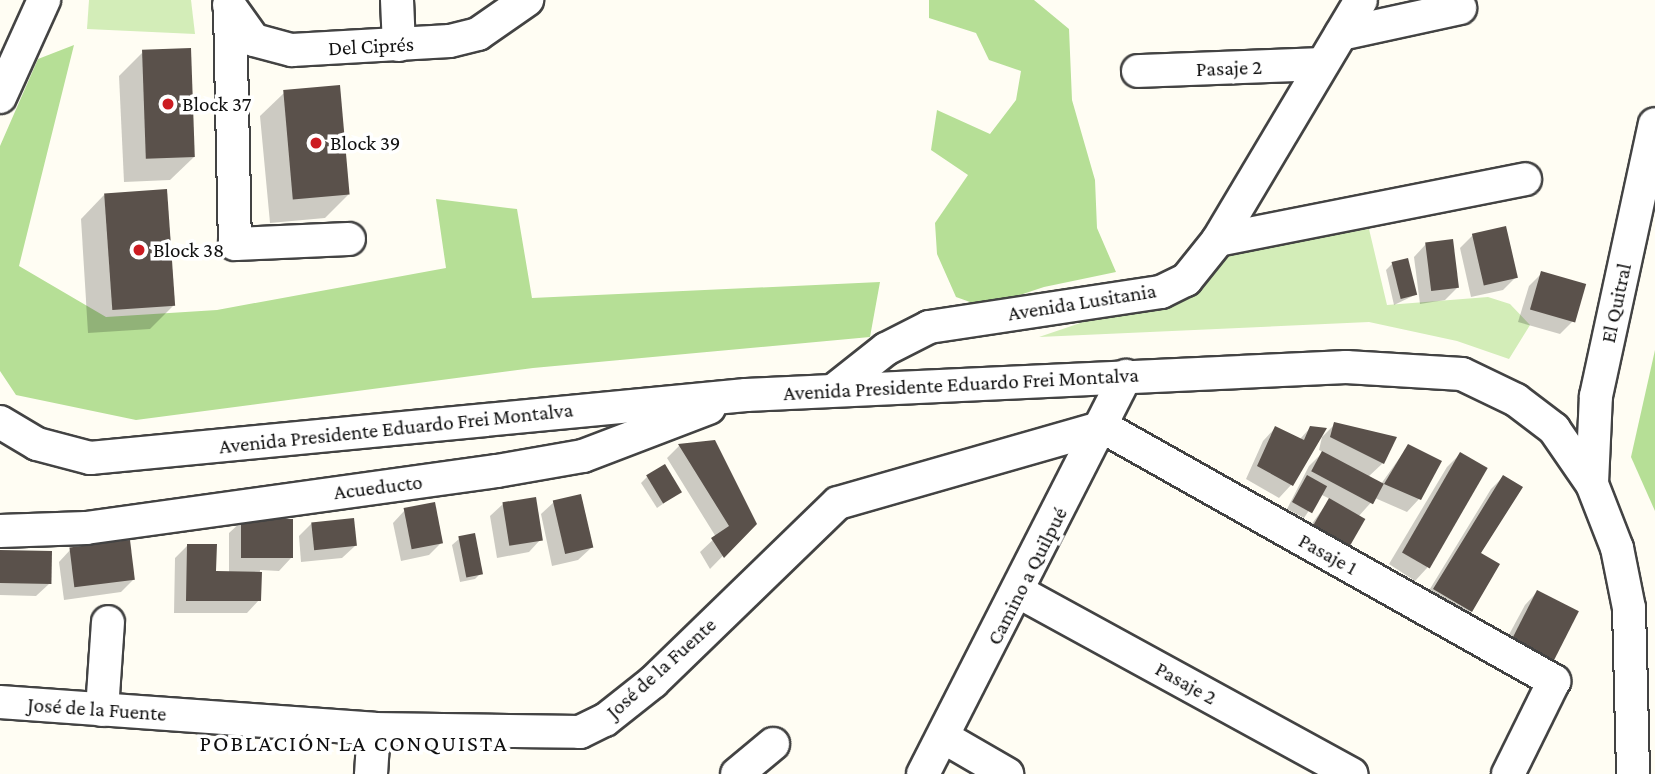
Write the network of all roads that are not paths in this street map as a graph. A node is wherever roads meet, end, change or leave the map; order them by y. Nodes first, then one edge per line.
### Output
1 (44, 0) edge
2 (397, 0) edge
3 (527, 0) edge
4 (1361, 0) edge
5 (229, 4) edge
6 (1460, 8) dead end
7 (1341, 34) junction
8 (399, 46) junction
9 (1320, 64) junction
10 (1138, 71) dead end
11 (0, 97) edge
12 (1655, 124) edge
13 (1525, 179) dead end
14 (349, 239) dead end
15 (1218, 240) junction
16 (1126, 376) junction
17 (834, 390) junction
18 (746, 395) junction
19 (0, 422) edge
20 (1103, 427) junction
21 (1592, 484) junction
22 (0, 531) edge
23 (1019, 592) junction
24 (108, 622) dead end
25 (0, 702) edge
26 (102, 709) junction
27 (374, 729) junction
28 (945, 737) junction
29 (773, 744) dead end
30 (371, 774) edge
31 (737, 774) edge
32 (923, 774) edge
33 (1007, 774) edge
34 (1352, 774) edge
35 (1507, 774) edge
36 (1633, 774) edge

1 - 11 street
2 - 8 street
3 - 8 street, Del Ciprés
4 - 7 street, Avenida Lusitania
5 - 8 street, Del Ciprés
5 - 14 street
6 - 7 street
7 - 9 street, Avenida Lusitania
9 - 10 street, Pasaje 2
9 - 15 street, Avenida Lusitania
12 - 21 street, El Quitral
13 - 15 street
15 - 17 street, Avenida Lusitania
16 - 17 street, Avenida Presidente Eduardo Frei Montalva
16 - 20 street, Camino a Quilpué
16 - 21 street, Avenida Presidente Eduardo Frei Montalva
17 - 18 street, Avenida Presidente Eduardo Frei Montalva
18 - 19 street, Avenida Presidente Eduardo Frei Montalva
18 - 22 street, Acueducto
20 - 23 street, Camino a Quilpué
20 - 27 street, José de la Fuente
20 - 35 street, Pasaje 1
21 - 36 street, Avenida Presidente Eduardo Frei Montalva
23 - 28 street, Camino a Quilpué
23 - 34 street, Pasaje 2
24 - 26 street
25 - 26 street, José de la Fuente
26 - 27 street, José de la Fuente
27 - 30 street
28 - 32 street, Camino a Quilpué
28 - 33 street
29 - 31 street

